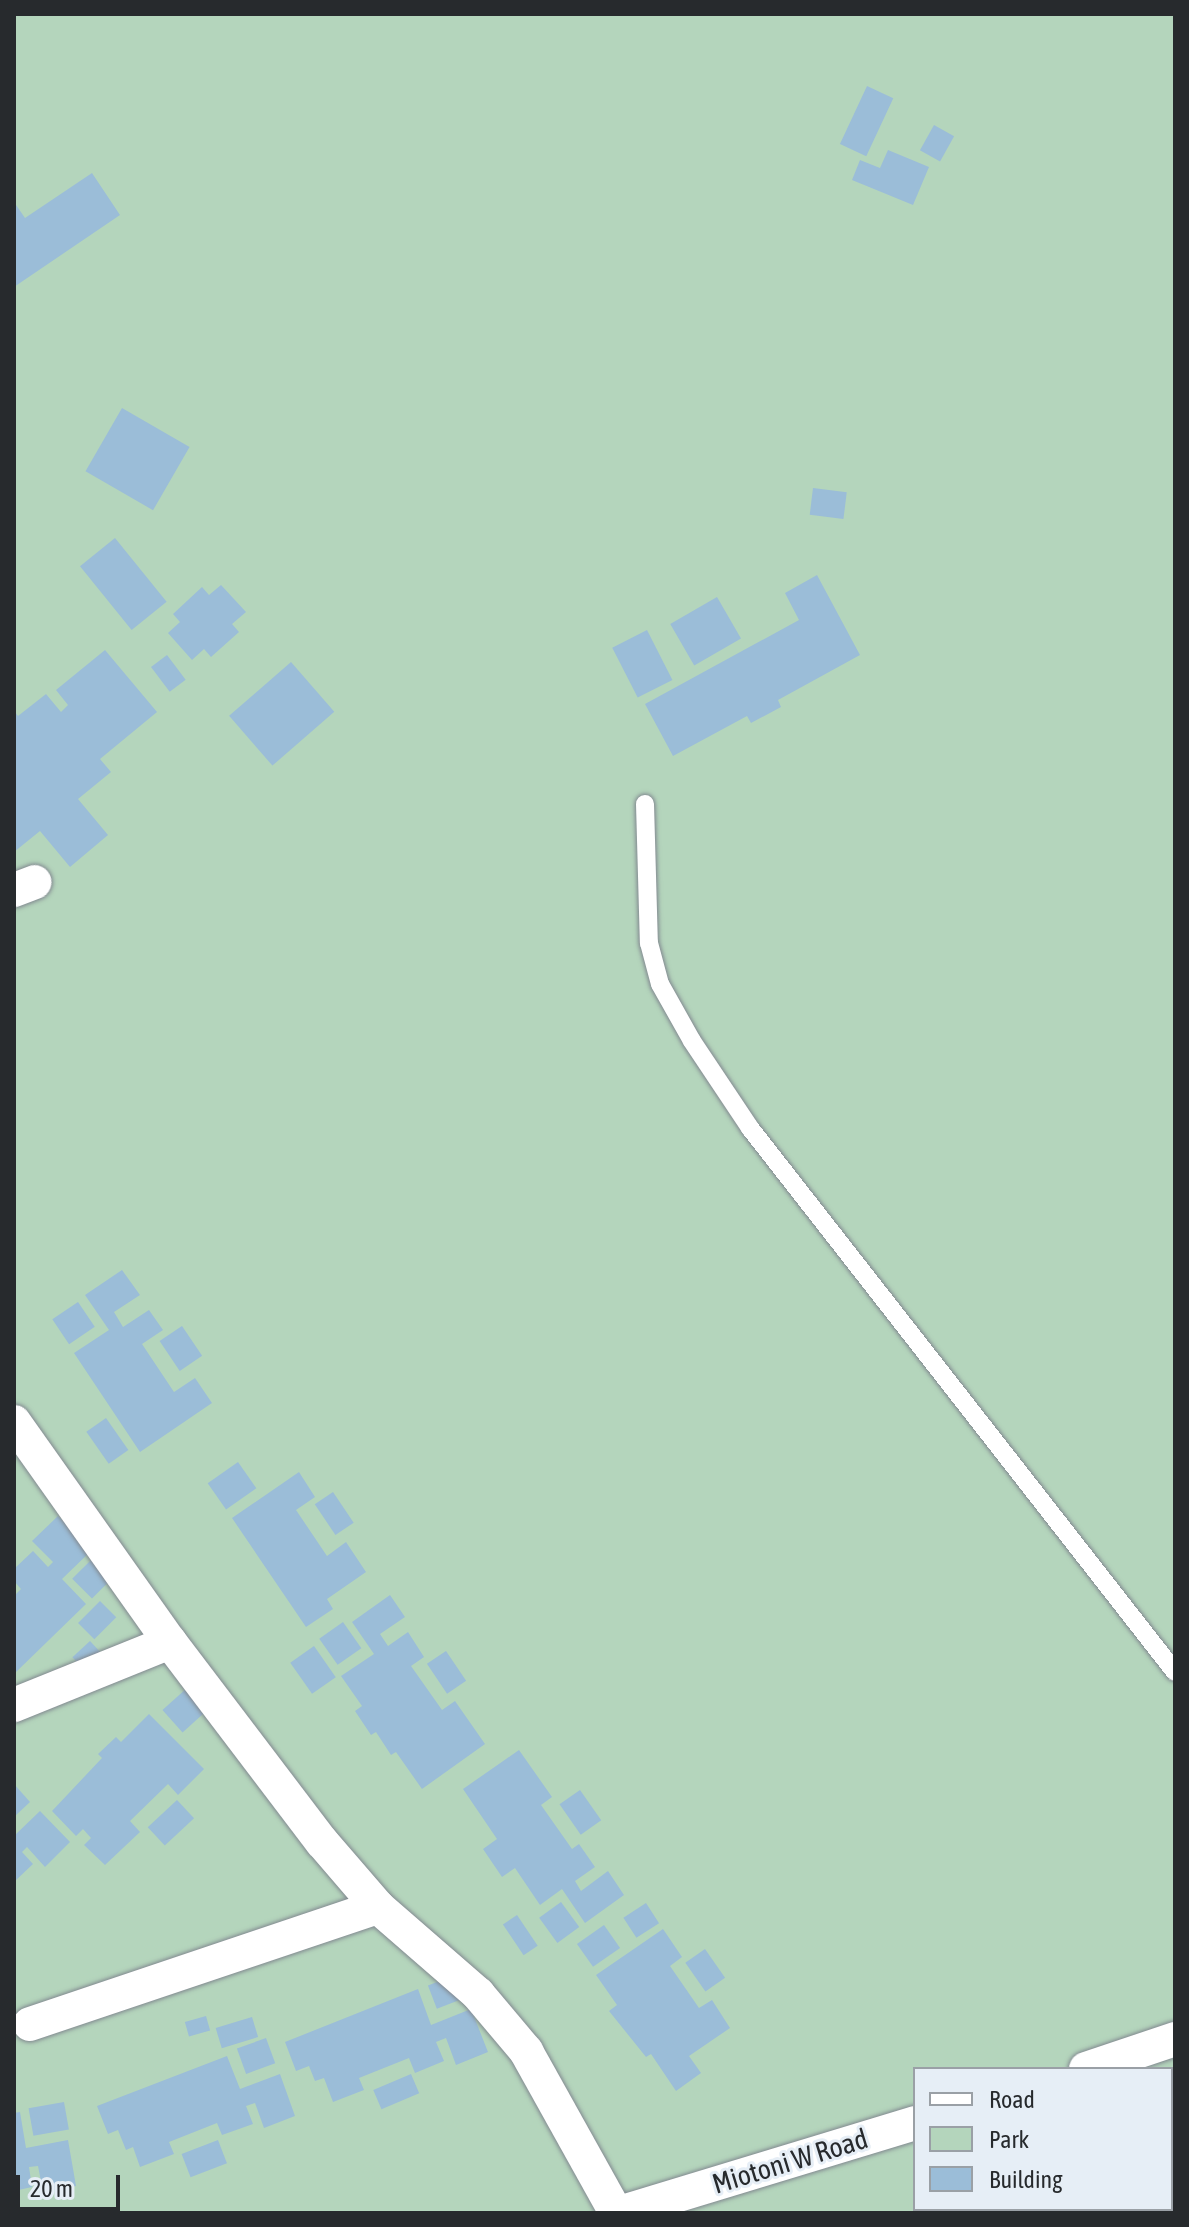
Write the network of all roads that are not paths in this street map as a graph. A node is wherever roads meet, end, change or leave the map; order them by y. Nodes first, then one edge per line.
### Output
1 (645, 804) dead end
2 (14, 1422) edge
3 (170, 1642) junction
4 (1175, 1672) edge
5 (14, 1705) edge
6 (378, 1907) junction
7 (30, 2024) dead end
8 (1175, 2039) edge
9 (1092, 2067) edge
10 (913, 2124) edge
11 (617, 2213) edge

1 - 4 lane
2 - 3 street
3 - 5 street
3 - 6 street
6 - 7 street
6 - 11 street
8 - 9 street
10 - 11 street, Miotoni W Road

